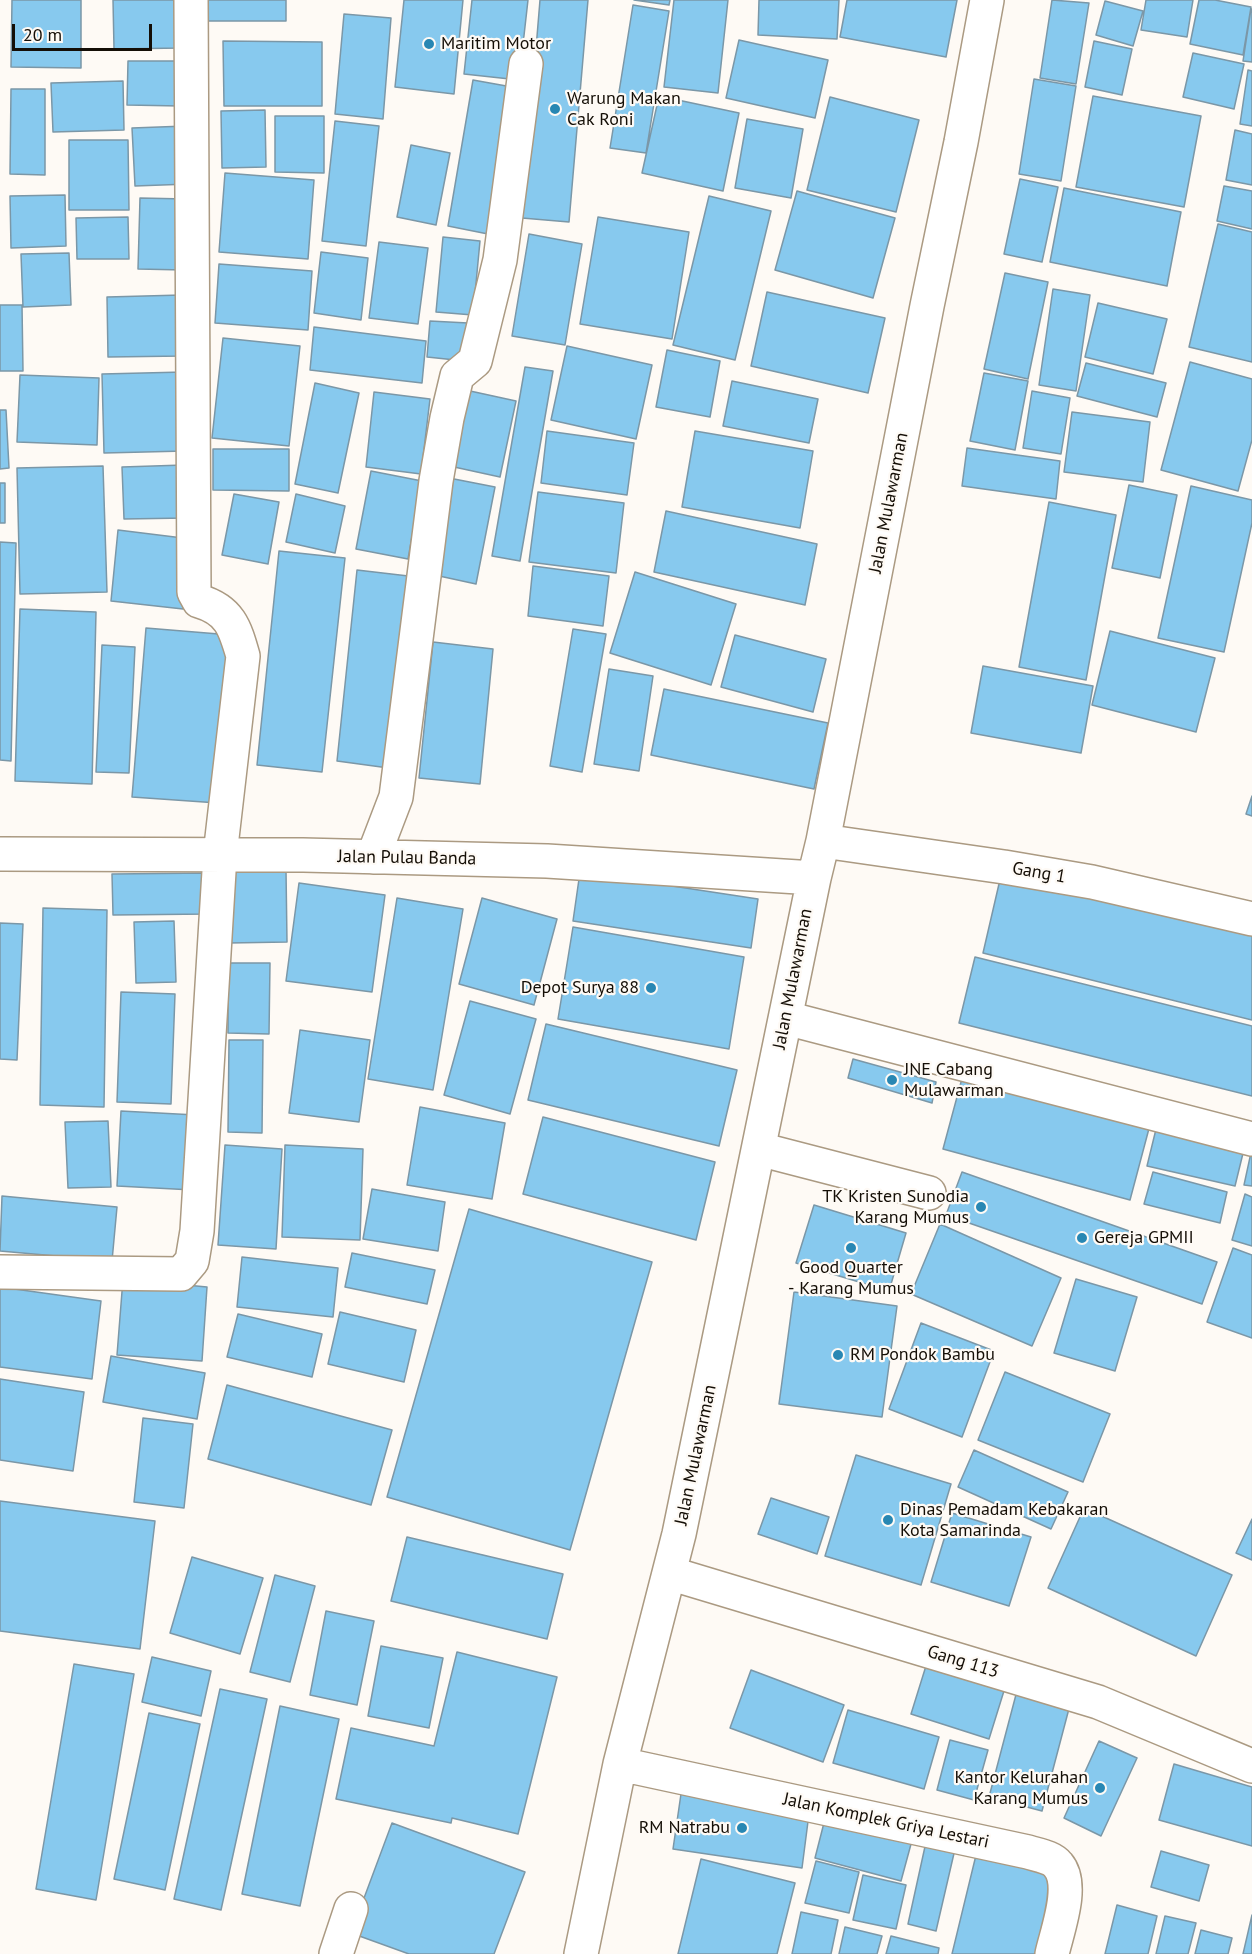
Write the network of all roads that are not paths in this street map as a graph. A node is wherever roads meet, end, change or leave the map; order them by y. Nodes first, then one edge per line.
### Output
1 (191, 0) edge
2 (987, 0) edge
3 (526, 64) dead end
4 (824, 841) junction
5 (0, 854) edge
6 (220, 855) junction
7 (373, 857) junction
8 (814, 878) junction
9 (1252, 919) edge
10 (786, 1018) junction
11 (1252, 1138) edge
12 (759, 1149) junction
13 (929, 1193) dead end
14 (0, 1272) edge
15 (669, 1574) junction
16 (620, 1764) junction
17 (1252, 1766) edge
18 (351, 1909) dead end
19 (336, 1954) edge
20 (580, 1954) edge
21 (1053, 1954) edge

1 - 6 street
2 - 4 street, Jalan Mulawarman
3 - 7 street
4 - 8 street, Jalan Mulawarman
4 - 9 street, Gang 1
5 - 6 street, Jalan Pulau Banda
6 - 7 street, Jalan Pulau Banda
6 - 14 street
7 - 8 street, Jalan Pulau Banda
8 - 10 street, Jalan Mulawarman
10 - 11 street
10 - 12 street, Jalan Mulawarman
12 - 13 street
12 - 15 street, Jalan Mulawarman
15 - 16 street, Jalan Mulawarman
15 - 17 street, Gang 113
16 - 20 street, Jalan Mulawarman
16 - 21 street, Jalan Komplek Griya Lestari
18 - 19 street

